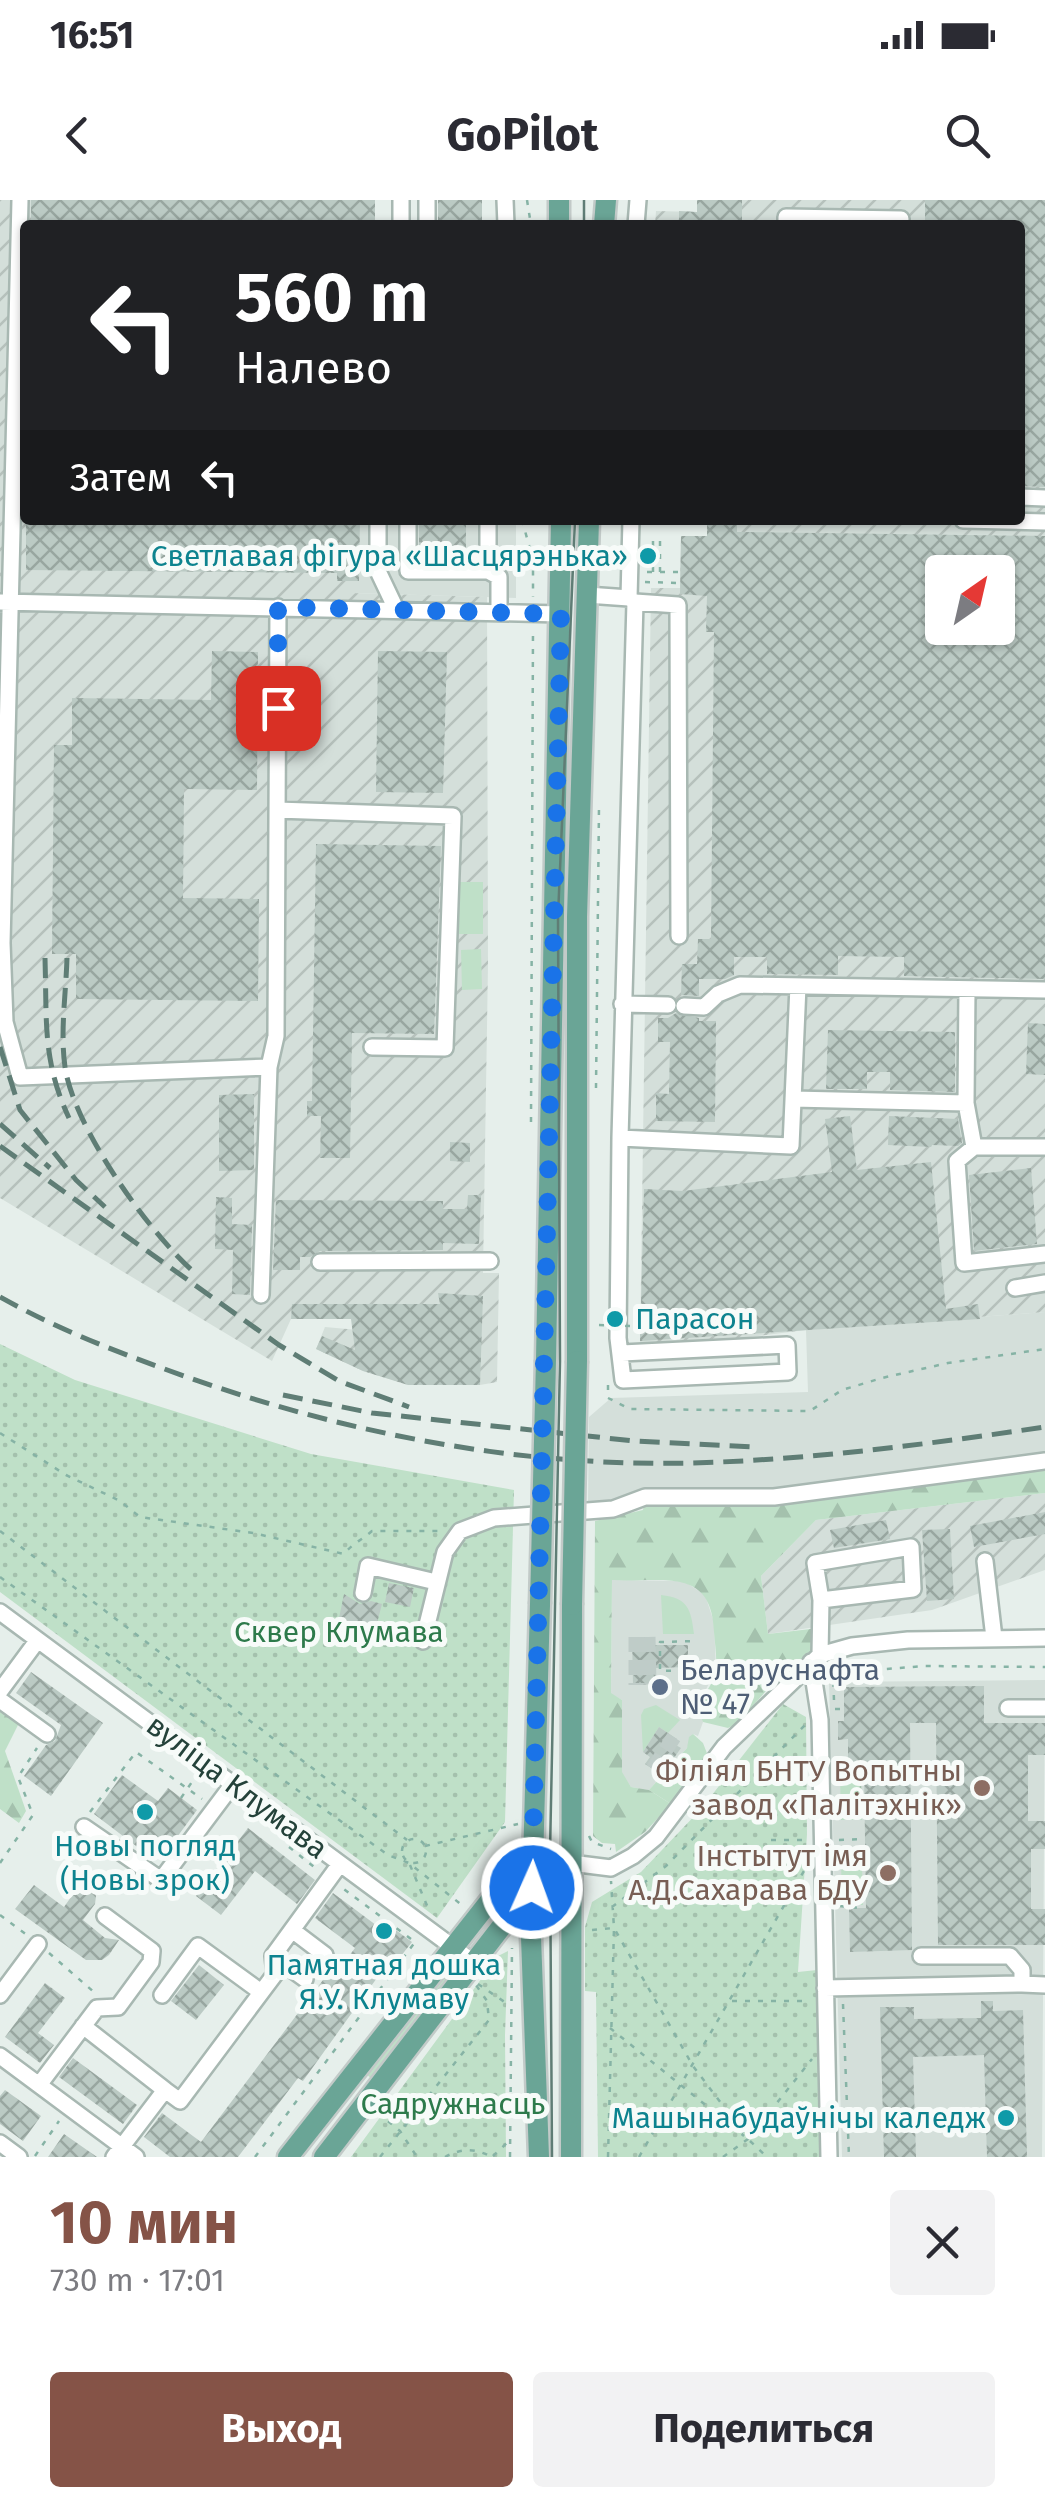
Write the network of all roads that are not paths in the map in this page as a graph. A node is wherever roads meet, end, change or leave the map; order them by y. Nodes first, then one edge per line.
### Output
1 (20, 200) edge
2 (786, 220) edge
3 (855, 220) edge
4 (378, 525) edge
5 (408, 525) edge
6 (488, 525) edge
7 (560, 525) edge
8 (589, 525) edge
9 (631, 525) edge
10 (488, 571) junction
11 (587, 595) junction
12 (632, 600) junction
13 (5, 602) edge
14 (278, 607) junction
15 (396, 609) junction
16 (499, 612) junction
17 (561, 614) junction
18 (277, 810) junction
19 (678, 936) dead end
20 (1, 942) edge
21 (798, 986) junction
22 (967, 989) junction
23 (1045, 990) edge
24 (622, 1004) junction
25 (372, 1047) dead end
26 (269, 1067) junction
27 (793, 1099) junction
28 (966, 1103) junction
29 (620, 1138) junction
30 (974, 1147) junction
31 (1045, 1147) edge
32 (1045, 1254) edge
33 (320, 1262) dead end
34 (490, 1262) dead end
35 (1045, 1283) edge
36 (1015, 1288) dead end
37 (261, 1295) dead end
38 (622, 1353) junction
39 (1045, 1461) edge
40 (985, 1561) dead end
41 (436, 1582) junction
42 (363, 1593) dead end
43 (821, 1600) junction
44 (0, 1612) edge
45 (994, 1638) junction
46 (1045, 1638) edge
47 (37, 1640) junction
48 (423, 1642) dead end
49 (821, 1655) junction
50 (0, 1692) edge
51 (0, 1700) edge
52 (1008, 1708) dead end
53 (1045, 1708) edge
54 (47, 1734) road end
55 (233, 1784) junction
56 (86, 1822) road end
57 (534, 1844) junction
58 (571, 1863) junction
59 (340, 1864) junction
60 (532, 1888) junction
61 (105, 1916) dead end
62 (292, 1930) junction
63 (38, 1944) road end
64 (454, 1947) junction
65 (325, 1955) dead end
66 (273, 1956) junction
67 (921, 1956) dead end
68 (473, 1962) junction
69 (305, 1979) dead end
70 (1022, 1984) junction
71 (1045, 1985) edge
72 (825, 1988) junction
73 (261, 1992) junction
74 (162, 1995) dead end
75 (0, 1996) edge
76 (84, 2026) junction
77 (0, 2056) edge
78 (39, 2085) junction
79 (342, 2088) junction
80 (165, 2090) junction
81 (370, 2109) junction
82 (0, 2143) edge
83 (124, 2154) edge
84 (19, 2157) edge
85 (288, 2157) edge
86 (324, 2157) edge
87 (538, 2157) edge
88 (571, 2157) edge
89 (829, 2157) edge

1 - 13 street
2 - 3 street
4 - 15 street
5 - 10 street
6 - 10 street
7 - 17 main road
8 - 11 main road
9 - 12 street
10 - 16 street
11 - 12 street
11 - 58 main road, bridge
12 - 19 street
12 - 24 street
13 - 14 street
13 - 20 street
14 - 15 street
14 - 18 street
15 - 16 street
16 - 17 street
17 - 57 main road, bridge
18 - 25 street
18 - 26 street
20 - 26 street
21 - 22 street
21 - 24 street
21 - 27 street
22 - 23 street
22 - 28 street
24 - 29 street
26 - 37 street
27 - 28 street
27 - 29 street
28 - 30 street
29 - 38 street
30 - 31 street
30 - 32 street
33 - 34 street
35 - 36 street
38 - 38 street
39 - 41 street
40 - 45 street
41 - 42 street
41 - 48 street
43 - 43 street
43 - 49 street
44 - 47 street, вуліца Клумава
45 - 46 street
45 - 49 street
47 - 50 street
47 - 55 street, вуліца Клумава
49 - 58 street
49 - 72 street
51 - 54 street
52 - 53 street
55 - 56 street
55 - 59 street, вуліца Клумава
57 - 58 main road
57 - 60 main road
57 - 64 main road
58 - 60 main road
58 - 88 main road
59 - 62 street
59 - 64 street, вуліца Клумава
60 - 68 main road
60 - 87 main road
61 - 76 street
62 - 65 street
62 - 66 street
63 - 75 street
64 - 68 street, вуліца Клумава
64 - 79 main road
66 - 69 street
66 - 73 street
67 - 70 street
68 - 81 main road
70 - 71 street
70 - 72 street
72 - 89 street
73 - 74 street
73 - 80 street
76 - 78 street
76 - 80 street
77 - 78 street
78 - 83 street
79 - 81 main road
79 - 85 main road
80 - 83 street
81 - 86 main road
82 - 84 street

